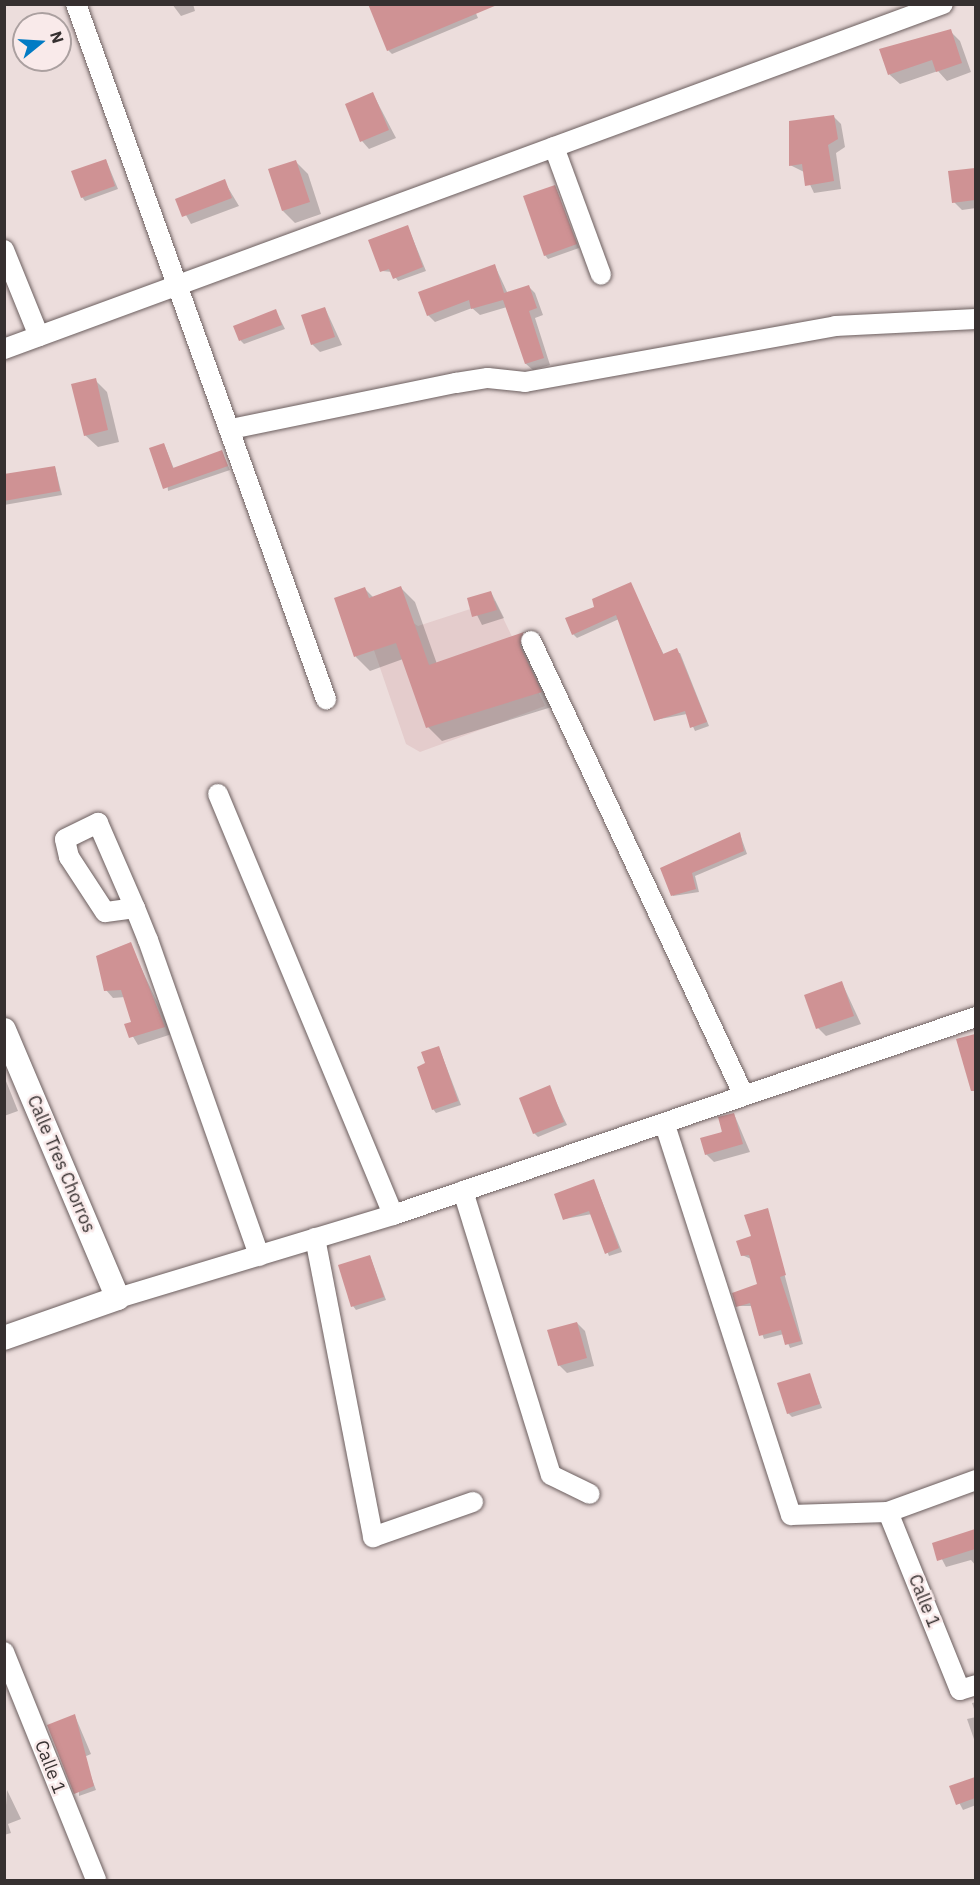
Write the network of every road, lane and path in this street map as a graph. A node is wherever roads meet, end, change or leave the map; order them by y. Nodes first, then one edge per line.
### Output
1 (76, 4) edge
2 (942, 4) edge
3 (554, 147) junction
4 (4, 250) edge
5 (601, 275) dead end
6 (180, 283) junction
7 (975, 319) edge
8 (39, 336) junction
9 (4, 349) edge
10 (231, 429) junction
11 (531, 641) dead end
12 (326, 699) dead end
13 (218, 794) dead end
14 (135, 908) dead end
15 (975, 1017) edge
16 (4, 1030) edge
17 (744, 1096) junction
18 (665, 1125) junction
19 (463, 1191) junction
20 (393, 1215) junction
21 (315, 1238) junction
22 (259, 1256) junction
23 (118, 1298) junction
24 (4, 1338) edge
25 (975, 1480) edge
26 (590, 1494) dead end
27 (473, 1502) dead end
28 (888, 1512) junction
29 (4, 1652) edge
30 (968, 1688) edge
31 (96, 1881) edge

1 - 6 street
2 - 3 street
3 - 5 street
3 - 6 street
4 - 8 street
6 - 8 street
6 - 10 street
7 - 10 street
8 - 9 street
10 - 12 street
11 - 17 street
13 - 20 street
14 - 22 street
15 - 17 street
16 - 23 main road, Calle Tres Chorros
17 - 18 street
18 - 19 street
18 - 28 street
19 - 20 street
19 - 26 street
20 - 21 street
21 - 22 street
21 - 27 street
22 - 23 street
23 - 24 main road
25 - 28 street
28 - 30 street, Calle 1
29 - 31 street, Calle 1

